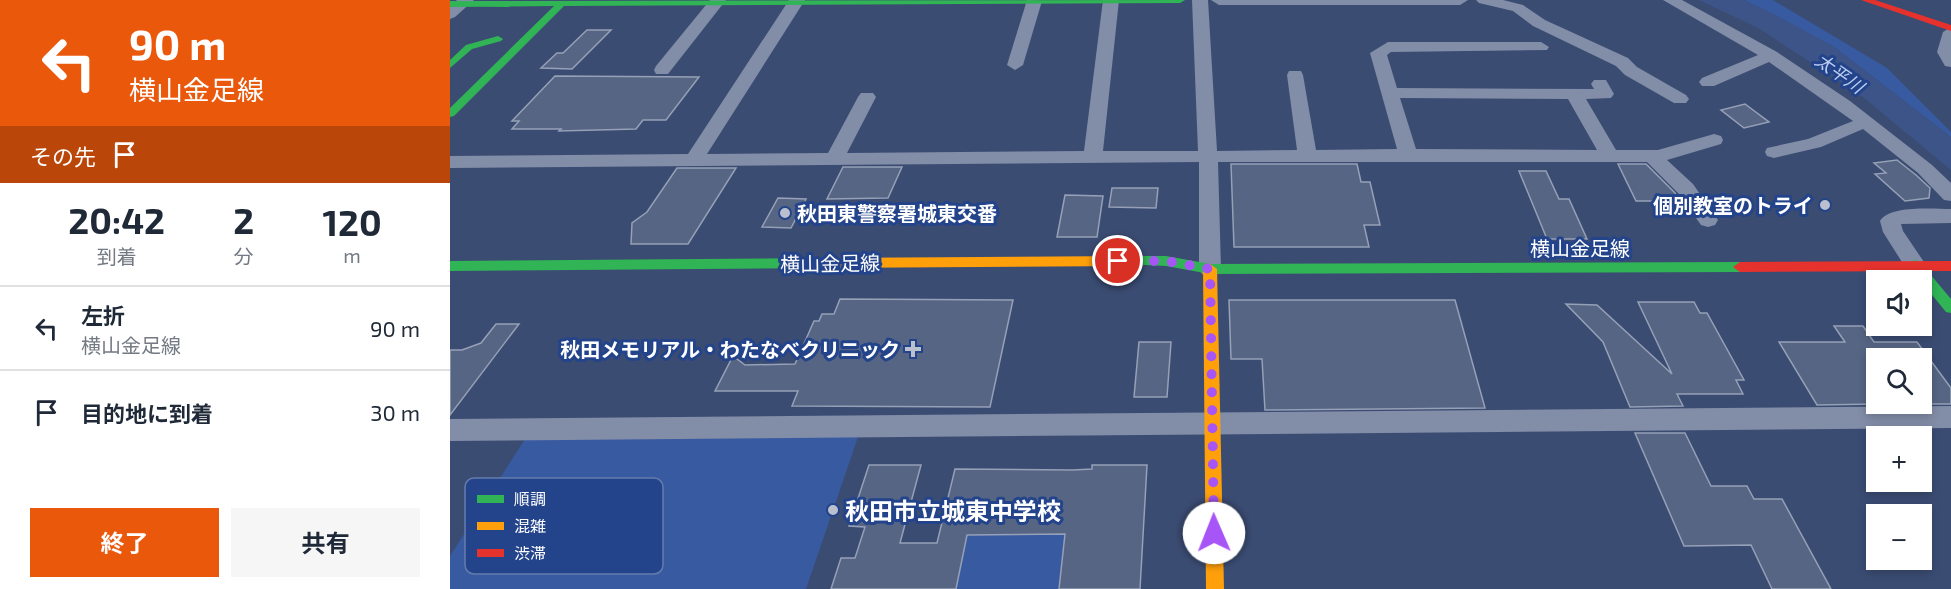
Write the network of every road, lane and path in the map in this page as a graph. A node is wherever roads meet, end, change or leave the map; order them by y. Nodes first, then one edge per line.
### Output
1 (1073, 0) edge
2 (1111, 0) edge
3 (1180, 0) edge
4 (1200, 0) edge
5 (1219, 0) edge
6 (1280, 0) edge
7 (1361, 0) edge
8 (1443, 0) edge
9 (1460, 0) edge
10 (1484, 0) edge
11 (1671, 0) edge
12 (1866, 0) edge
13 (717, 1) edge
14 (796, 1) edge
15 (874, 1) edge
16 (955, 1) edge
17 (1034, 1) edge
18 (635, 2) edge
19 (538, 3) edge
20 (562, 3) edge
21 (457, 5) edge
22 (520, 19) dead end
23 (536, 28) junction
24 (1951, 30) edge
25 (1541, 47) dead end
26 (1771, 56) junction
27 (1951, 62) edge
28 (1015, 65) dead end
29 (662, 70) dead end
30 (452, 71) edge
31 (1295, 75) dead end
32 (1708, 82) dead end
33 (1600, 84) dead end
34 (1389, 93) junction
35 (1574, 93) junction
36 (867, 97) dead end
37 (1680, 99) dead end
38 (450, 114) edge
39 (1865, 122) junction
40 (450, 125) edge
41 (1714, 140) dead end
42 (1774, 152) dead end
43 (1408, 155) junction
44 (1609, 155) junction
45 (1307, 156) junction
46 (1652, 156) junction
47 (1093, 157) junction
48 (1208, 157) junction
49 (835, 159) junction
50 (693, 161) junction
51 (450, 162) edge
52 (1951, 195) edge
53 (1951, 216) edge
54 (1708, 220) dead end
55 (1915, 265) junction
56 (450, 266) edge
57 (1951, 266) edge
58 (1210, 269) junction
59 (1178, 276) dead end
60 (1951, 308) edge
61 (1951, 417) edge
62 (1212, 425) junction
63 (450, 430) edge
64 (1215, 589) edge

1 - 2 main road
1 - 17 main road
2 - 3 main road
2 - 47 street
4 - 48 street
5 - 6 street
6 - 7 street
7 - 8 street
8 - 9 street
10 - 37 street
11 - 26 street
12 - 24 main road
13 - 14 main road
13 - 18 main road
13 - 29 street
14 - 15 main road
14 - 50 street
15 - 16 main road
16 - 17 main road
17 - 28 street
18 - 20 main road
19 - 20 main road
19 - 21 main road
19 - 22 main road
20 - 23 main road
23 - 38 main road
23 - 40 main road
24 - 27 street
25 - 34 street
26 - 32 street
26 - 39 street
30 - 30 main road
31 - 45 street
33 - 35 street
34 - 35 street
34 - 43 street
35 - 44 street
36 - 49 street
39 - 42 street
39 - 52 street
41 - 46 street
43 - 44 street
43 - 45 street
44 - 46 street
45 - 48 street
46 - 54 street
47 - 48 street
47 - 49 street
48 - 58 street
49 - 50 street
50 - 51 street
53 - 55 street
55 - 57 main road, 横山金足線
55 - 58 main road, 横山金足線
55 - 60 main road
56 - 58 main road, 横山金足線
58 - 59 main road, 横山金足線
58 - 62 main road
61 - 62 street
62 - 63 street
62 - 64 main road

